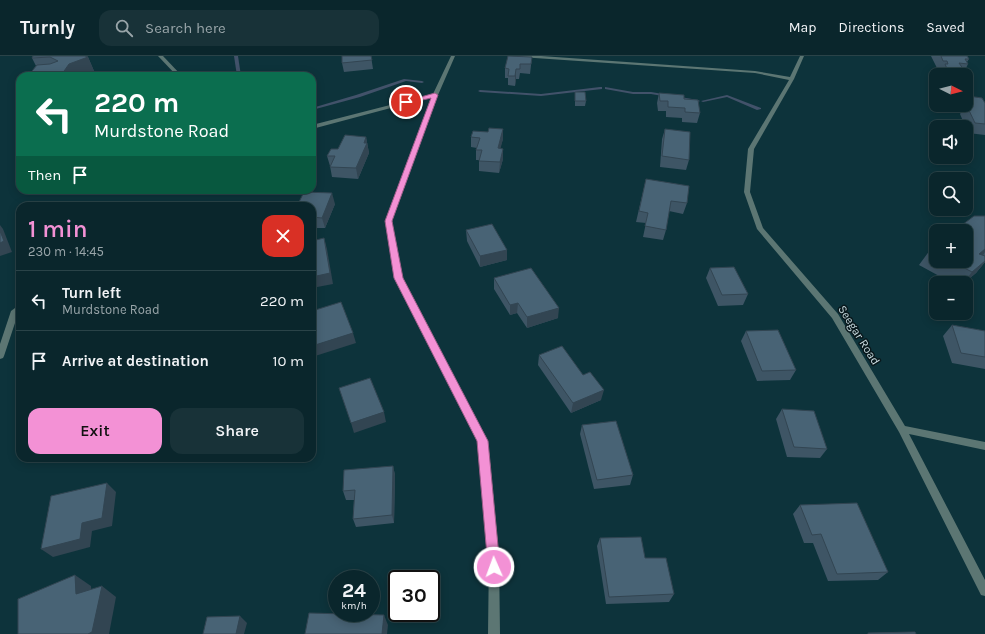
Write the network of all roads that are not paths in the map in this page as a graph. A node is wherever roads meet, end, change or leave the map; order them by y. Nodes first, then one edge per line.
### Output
1 (160, 56) edge
2 (452, 56) edge
3 (520, 56) edge
4 (802, 56) edge
5 (176, 72) edge
6 (792, 79) junction
7 (435, 95) junction
8 (316, 126) edge
9 (15, 311) dead end
10 (0, 356) edge
11 (902, 429) junction
12 (985, 446) edge
13 (985, 591) edge
14 (494, 634) edge

1 - 5 street
2 - 7 street
3 - 6 street
4 - 6 street, Seegar Road
6 - 11 street, Seegar Road
7 - 8 street
7 - 14 street
9 - 10 street
11 - 12 street
11 - 13 street, Seegar Road

